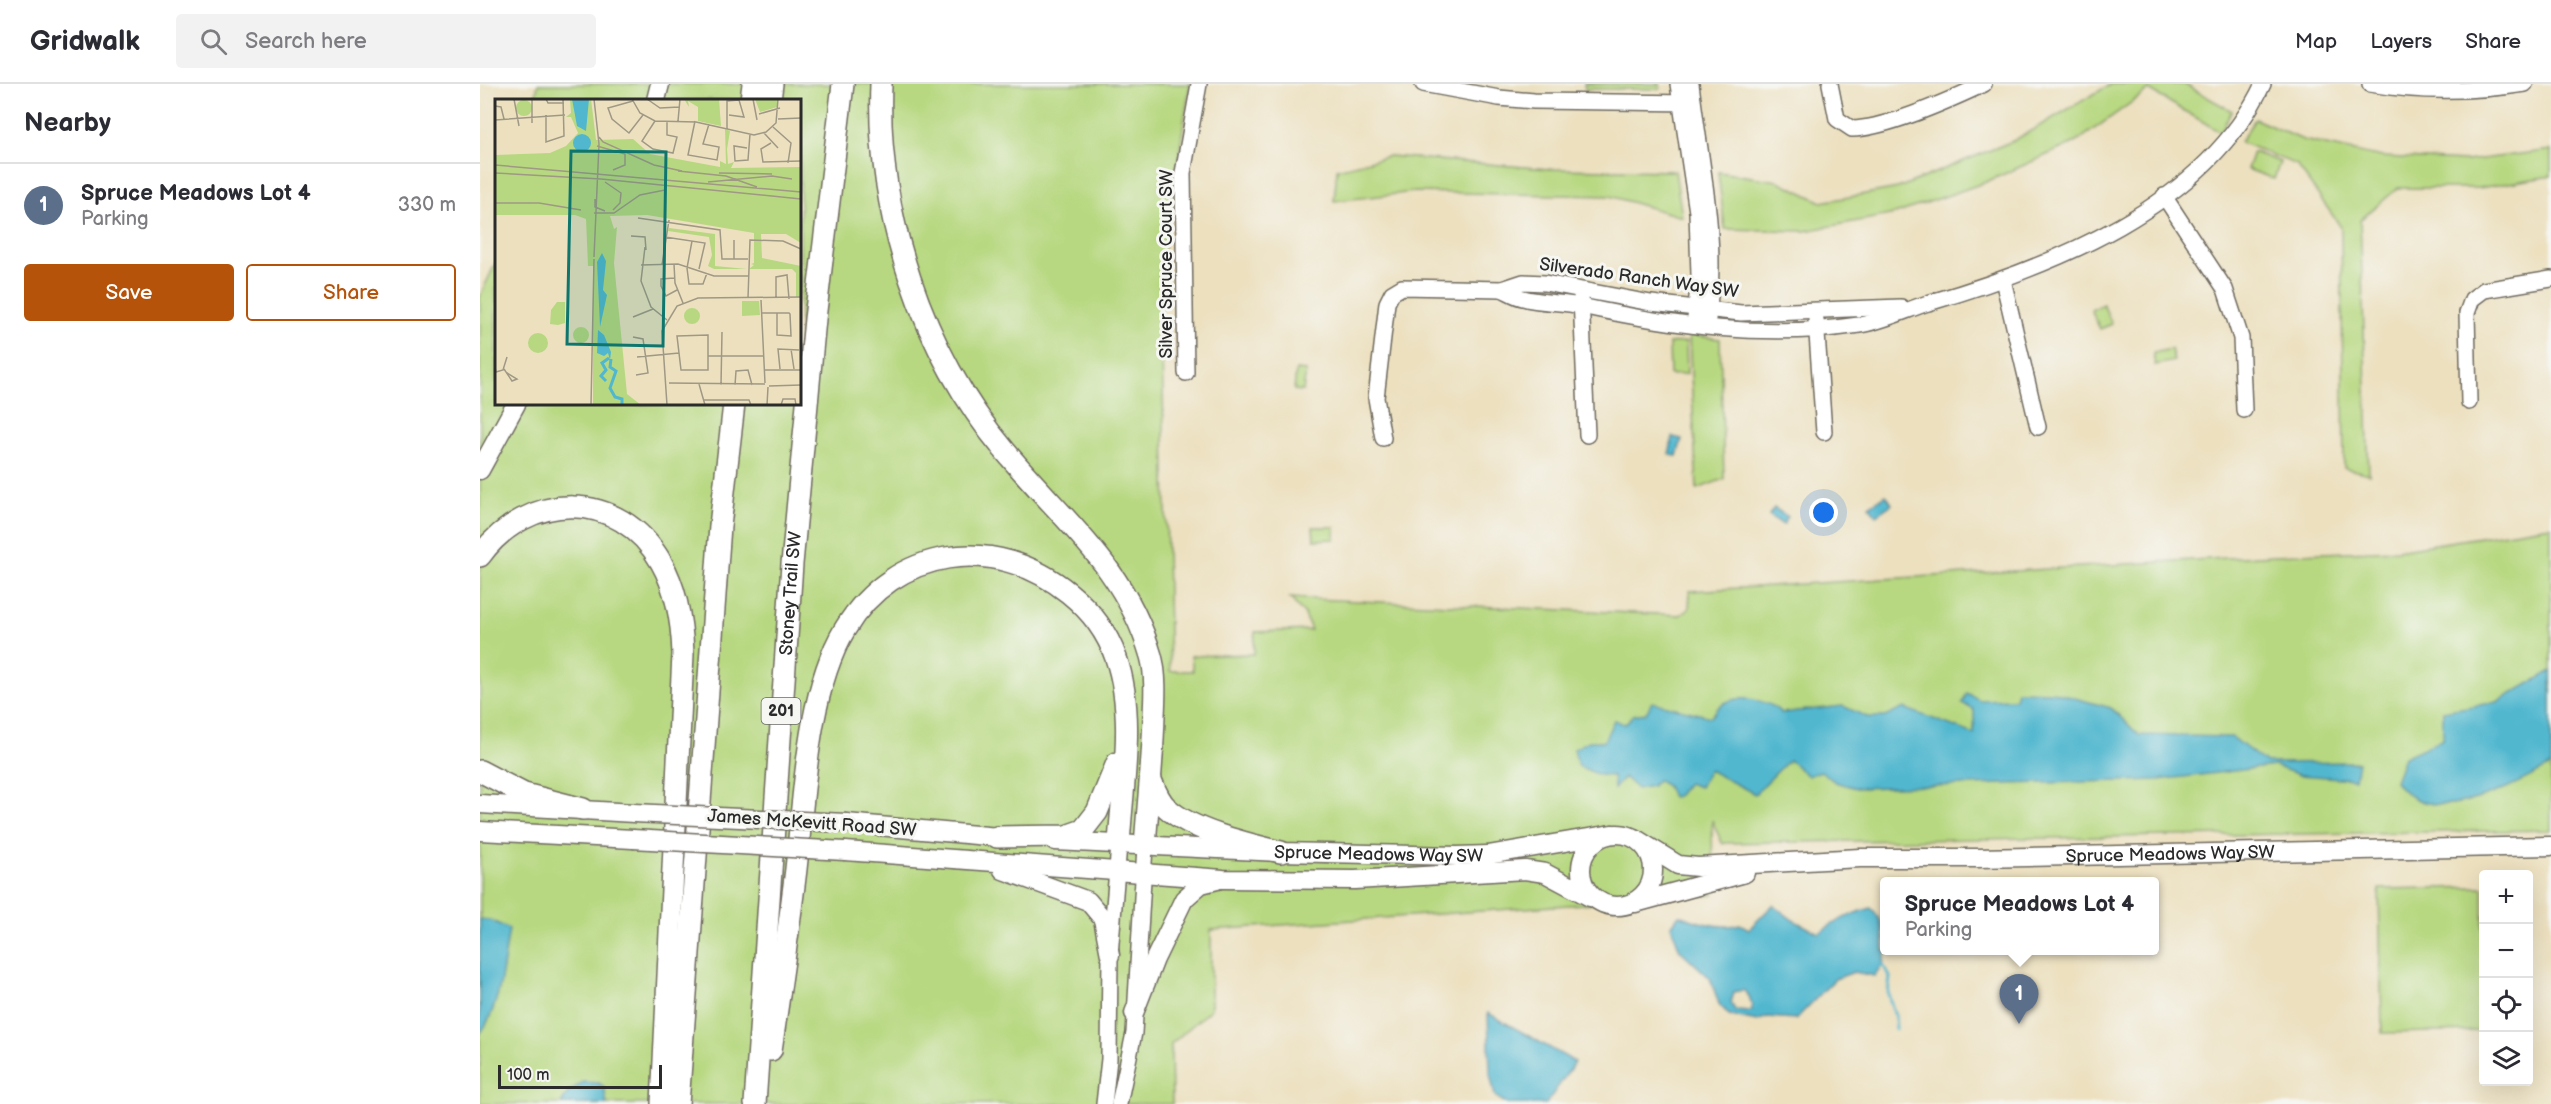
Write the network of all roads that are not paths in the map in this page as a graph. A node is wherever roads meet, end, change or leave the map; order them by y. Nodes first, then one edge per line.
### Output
1 (660, 84) edge
2 (753, 84) edge
3 (772, 84) edge
4 (843, 84) edge
5 (881, 84) edge
6 (1199, 84) edge
7 (1424, 84) edge
8 (1678, 84) edge
9 (1691, 84) edge
10 (1830, 84) edge
11 (1984, 84) edge
12 (2263, 84) edge
13 (2370, 84) edge
14 (2525, 84) edge
15 (656, 99) edge
16 (751, 99) edge
17 (770, 99) edge
18 (1687, 103) junction
19 (2164, 196) junction
20 (2551, 279) edge
21 (2003, 280) junction
22 (1580, 288) junction
23 (1502, 289) junction
24 (1581, 306) junction
25 (1916, 307) junction
26 (1702, 310) junction
27 (1815, 311) junction
28 (1700, 327) junction
29 (1816, 329) junction
30 (1186, 373) dead end
31 (2469, 402) dead end
32 (515, 405) edge
33 (727, 405) edge
34 (734, 405) edge
35 (2244, 410) dead end
36 (2038, 427) dead end
37 (1824, 432) dead end
38 (1587, 435) dead end
39 (1383, 438) dead end
40 (480, 470) edge
41 (720, 526) junction
42 (480, 556) edge
43 (1126, 731) junction
44 (480, 771) edge
45 (1150, 780) junction
46 (480, 804) edge
47 (583, 809) junction
48 (480, 831) edge
49 (1612, 834) junction
50 (997, 837) junction
51 (1636, 839) junction
52 (1119, 845) junction
53 (1144, 846) junction
54 (2551, 846) edge
55 (1281, 852) junction
56 (969, 861) junction
57 (1787, 862) junction
58 (1116, 869) junction
59 (1143, 871) junction
60 (1222, 879) junction
61 (1591, 896) junction
62 (1629, 905) junction
63 (1110, 955) junction
64 (1134, 1013) junction
65 (662, 1104) edge
66 (678, 1104) edge
67 (755, 1104) edge
68 (763, 1104) edge
69 (1104, 1104) edge
70 (1119, 1104) edge

1 - 15 main road
2 - 16 highway
3 - 17 highway
4 - 67 highway, Stoney Trail SW / 201
5 - 45 highway
6 - 30 street, Silver Spruce Court SW
7 - 18 street
8 - 18 street
9 - 18 street
10 - 11 street
12 - 19 street, Silverado Ranch Way SW
13 - 14 street
18 - 26 street
19 - 21 street, Silverado Ranch Way SW
19 - 35 street
20 - 31 street
21 - 25 street, Silverado Ranch Way SW
21 - 36 street
22 - 23 street, Silverado Ranch Way SW
22 - 24 street
22 - 26 street, Silverado Ranch Way SW
23 - 24 street, Silverado Ranch Way SW
23 - 39 street, Silverado Ranch Way SW
24 - 28 street, Silverado Ranch Way SW
24 - 38 street
25 - 27 street, Silverado Ranch Way SW
25 - 29 street, Silverado Ranch Way SW
26 - 27 street, Silverado Ranch Way SW
26 - 28 street
27 - 29 street
28 - 29 street, Silverado Ranch Way SW
29 - 37 street
32 - 40 main road
33 - 41 highway
34 - 41 highway
41 - 66 highway
42 - 65 highway
43 - 50 highway
43 - 52 highway
43 - 68 highway
44 - 47 highway
45 - 53 highway
45 - 55 highway
46 - 47 main road, James McKevitt Road SW
47 - 50 main road, James McKevitt Road SW, bridge
48 - 56 main road, James McKevitt Road SW, bridge
49 - 51 main road
49 - 55 main road, Spruce Meadows Way SW
49 - 61 main road
50 - 52 main road, James McKevitt Road SW
51 - 57 main road, Spruce Meadows Way SW
51 - 62 main road
52 - 53 main road, James McKevitt Road SW
52 - 58 street
53 - 55 main road, Spruce Meadows Way SW
53 - 59 street
54 - 57 main road, Spruce Meadows Way SW
56 - 58 main road, James McKevitt Road SW
56 - 63 main road
57 - 62 main road, Spruce Meadows Way SW
58 - 59 main road, James McKevitt Road SW
58 - 63 street
59 - 60 main road, Spruce Meadows Way SW
59 - 64 street
60 - 61 main road, Spruce Meadows Way SW
60 - 64 main road
61 - 62 main road
63 - 69 street
64 - 70 street

